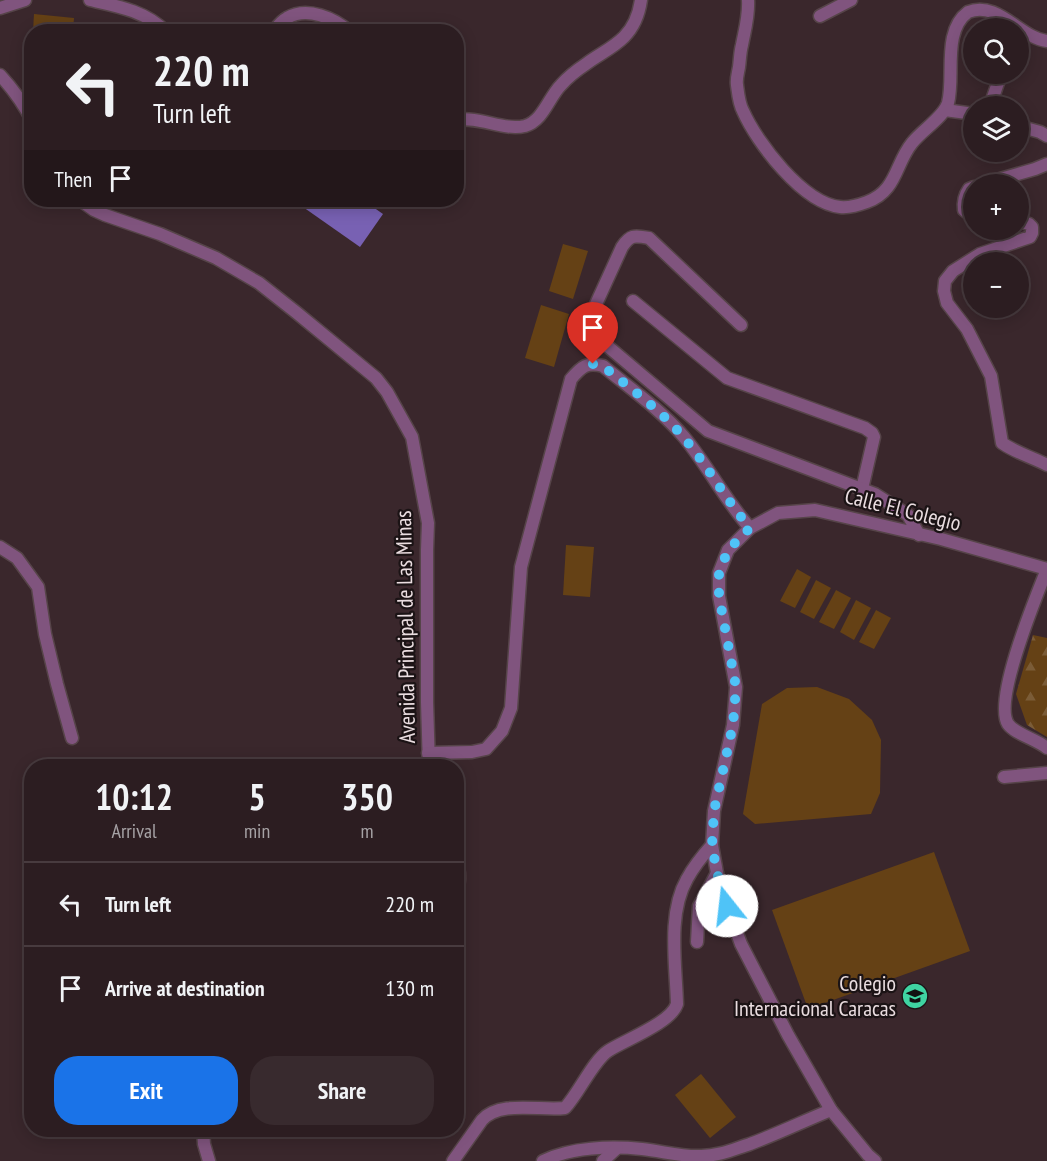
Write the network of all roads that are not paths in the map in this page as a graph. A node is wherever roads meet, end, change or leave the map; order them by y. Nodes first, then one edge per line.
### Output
1 (25, 0) edge
2 (90, 0) edge
3 (641, 0) edge
4 (748, 0) edge
5 (851, 0) edge
6 (0, 8) edge
7 (820, 16) dead end
8 (157, 24) edge
9 (281, 24) edge
10 (338, 24) edge
11 (1047, 40) edge
12 (0, 75) edge
13 (24, 105) edge
14 (945, 110) junction
15 (963, 112) edge
16 (464, 120) edge
17 (1029, 129) edge
18 (1047, 136) edge
19 (1047, 165) edge
20 (1020, 174) edge
21 (90, 207) edge
22 (1029, 224) edge
23 (1029, 237) edge
24 (1021, 240) edge
25 (633, 301) dead end
26 (741, 325) dead end
27 (1047, 465) edge
28 (862, 489) junction
29 (750, 528) junction
30 (919, 535) junction
31 (0, 547) edge
32 (1047, 569) edge
33 (72, 738) dead end
34 (1047, 748) edge
35 (428, 753) junction
36 (428, 759) edge
37 (1047, 773) edge
38 (1004, 777) dead end
39 (712, 845) junction
40 (717, 873) junction
41 (697, 942) dead end
42 (831, 1110) junction
43 (204, 1137) edge
44 (617, 1148) junction
45 (644, 1149) junction
46 (208, 1161) edge
47 (453, 1161) edge
48 (543, 1161) edge
49 (603, 1161) edge
50 (666, 1161) edge
51 (875, 1161) edge

1 - 6 street
2 - 8 street
3 - 16 street
4 - 14 street
5 - 7 street
9 - 10 street
11 - 14 street
12 - 13 street
14 - 15 street
17 - 18 street
19 - 20 street
21 - 35 street, Avenida Principal de Las Minas
22 - 23 street
24 - 27 street
25 - 28 street
26 - 28 street
28 - 30 street
29 - 30 street, Calle El Colegio
29 - 35 street
29 - 39 street, Calle El Colegio
30 - 32 street, Calle El Colegio
31 - 33 street
32 - 34 street
35 - 36 street, Avenida Principal de Las Minas
37 - 38 street
39 - 40 street, Calle El Colegio
39 - 47 street
40 - 41 street
40 - 42 street, Calle El Colegio
42 - 45 street
42 - 51 street, Calle El Colegio
43 - 46 street
44 - 45 street
44 - 48 street
44 - 49 street
45 - 50 street

